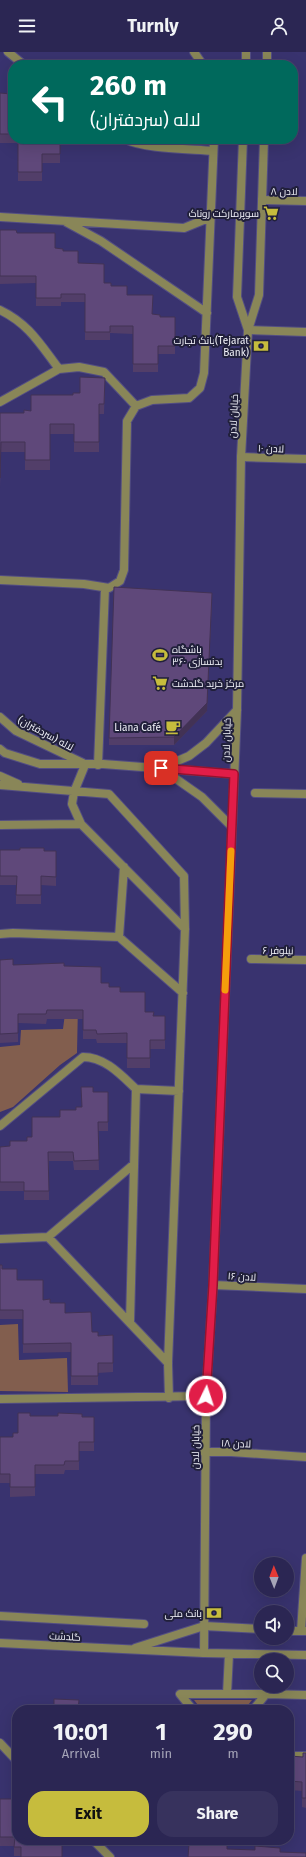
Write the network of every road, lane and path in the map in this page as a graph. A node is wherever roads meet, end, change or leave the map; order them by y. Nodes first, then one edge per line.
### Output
1 (8, 52) edge
2 (18, 60) edge
3 (140, 144) edge
4 (214, 144) edge
5 (243, 144) edge
6 (264, 144) edge
7 (213, 151) junction
8 (262, 200) junction
9 (306, 202) edge
10 (0, 217) edge
11 (211, 217) junction
12 (64, 221) junction
13 (0, 310) edge
14 (206, 312) junction
15 (248, 330) junction
16 (306, 332) edge
17 (59, 369) junction
18 (0, 402) edge
19 (136, 406) junction
20 (241, 457) junction
21 (303, 459) edge
22 (0, 580) edge
23 (107, 588) junction
24 (237, 710) junction
25 (0, 716) edge
26 (0, 749) edge
27 (101, 764) junction
28 (85, 765) junction
29 (161, 768) junction
30 (234, 774) junction
31 (0, 776) edge
32 (0, 786) edge
33 (22, 786) junction
34 (74, 792) junction
35 (255, 793) dead end
36 (306, 794) edge
37 (81, 824) junction
38 (0, 826) edge
39 (232, 827) junction
40 (124, 867) junction
41 (185, 928) junction
42 (0, 934) edge
43 (119, 937) junction
44 (251, 959) dead end
45 (306, 960) edge
46 (183, 993) junction
47 (136, 1089) junction
48 (179, 1091) junction
49 (0, 1126) edge
50 (134, 1164) junction
51 (48, 1237) junction
52 (0, 1238) edge
53 (213, 1285) junction
54 (306, 1289) edge
55 (130, 1322) junction
56 (168, 1363) junction
57 (206, 1396) junction
58 (169, 1398) junction
59 (0, 1399) edge
60 (204, 1452) junction
61 (306, 1457) edge
62 (306, 1558) edge
63 (0, 1616) edge
64 (144, 1624) dead end
65 (204, 1626) junction
66 (254, 1629) edge
67 (304, 1631) edge
68 (0, 1643) edge
69 (129, 1650) junction
70 (204, 1653) junction
71 (229, 1654) junction
72 (306, 1655) edge
73 (227, 1694) junction
74 (266, 1694) junction
75 (306, 1695) edge
76 (189, 1705) edge
77 (257, 1705) edge
78 (0, 1743) edge
79 (12, 1756) edge
80 (294, 1756) edge
81 (306, 1756) edge
82 (102, 1853) edge
83 (110, 1857) edge

1 - 2 street
3 - 7 street
4 - 7 street
5 - 15 street, خیابان لادن
6 - 8 street, خیابان لادن
7 - 11 street
8 - 9 street, ۸ لادن
8 - 15 street, خیابان لادن
10 - 12 street
11 - 12 street
11 - 14 street
12 - 14 street
13 - 17 street
14 - 19 street
15 - 16 street
15 - 20 street, خیابان لادن
17 - 18 street
17 - 19 street
19 - 23 street
20 - 21 street, ۱۰ لادن
20 - 24 street, خیابان لادن
22 - 23 street
23 - 27 street
24 - 29 street
24 - 30 street, خیابان لادن
25 - 28 street, لاله (سردفتران)
26 - 28 street, لاله (سردفتران)
27 - 28 street, لاله (سردفتران)
27 - 29 street, لاله (سردفتران)
28 - 34 street
29 - 30 street, لاله (سردفتران)
29 - 39 street
30 - 39 street, خیابان لادن
31 - 33 street
32 - 33 street
33 - 34 street
34 - 37 street
34 - 41 street
35 - 36 street
37 - 38 street
37 - 40 street
39 - 53 street, خیابان لادن
40 - 41 street
40 - 43 street
41 - 46 street
42 - 43 street
43 - 46 street
44 - 45 street, ۶ نیلوفر
46 - 48 street
47 - 48 street
47 - 49 street
47 - 50 street
48 - 56 street
50 - 51 street
50 - 55 street
51 - 52 street
51 - 55 street
53 - 54 street, ۱۶ لادن
53 - 57 street, خیابان لادن
55 - 56 street
56 - 58 street
57 - 58 street
57 - 60 street, خیابان لادن
58 - 59 street
60 - 61 street, ۱۸ لادن
60 - 65 street, خیابان لادن
62 - 67 street
63 - 64 street
65 - 66 street
65 - 69 street
65 - 70 street, خیابان لادن
68 - 69 street, گلدشت
69 - 70 street, گلدشت
70 - 71 street
71 - 72 street
71 - 73 street
73 - 74 street
73 - 76 street
74 - 75 street
74 - 77 street
78 - 79 street
80 - 81 street
82 - 83 street

